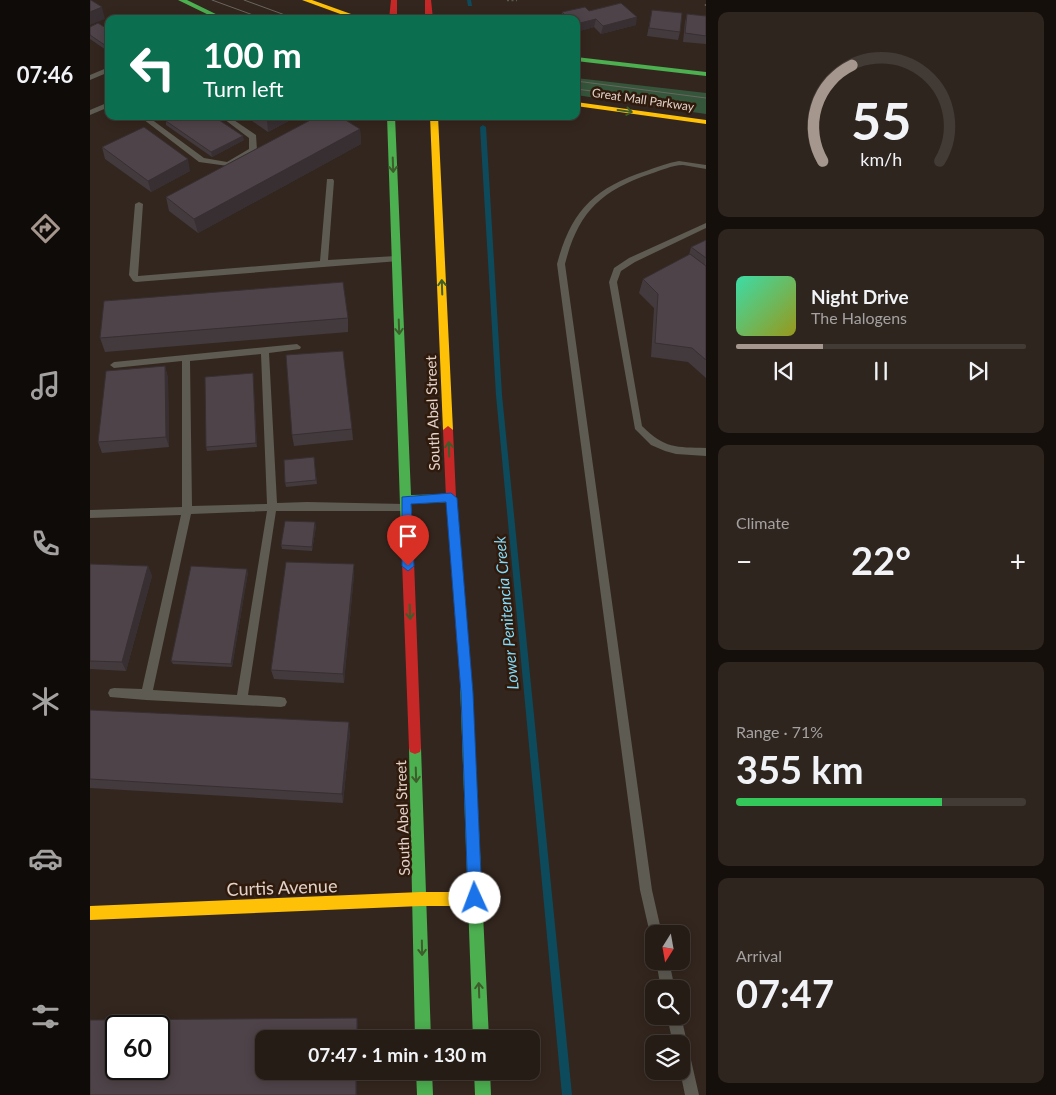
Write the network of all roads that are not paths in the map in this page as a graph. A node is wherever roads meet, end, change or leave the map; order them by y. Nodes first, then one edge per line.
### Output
1 (180, 0) edge
2 (305, 0) edge
3 (394, 0) edge
4 (428, 0) edge
5 (214, 15) edge
6 (350, 15) edge
7 (393, 15) edge
8 (429, 15) edge
9 (580, 59) edge
10 (105, 71) edge
11 (706, 74) edge
12 (90, 78) edge
13 (580, 105) edge
14 (105, 106) edge
15 (90, 113) edge
16 (147, 120) edge
17 (229, 120) edge
18 (391, 120) edge
19 (434, 120) edge
20 (706, 122) edge
21 (706, 167) edge
22 (330, 181) dead end
23 (139, 204) dead end
24 (706, 225) edge
25 (396, 259) junction
26 (324, 263) junction
27 (297, 347) dead end
28 (265, 350) junction
29 (186, 358) junction
30 (114, 365) dead end
31 (706, 452) edge
32 (451, 498) junction
33 (406, 504) junction
34 (272, 508) junction
35 (187, 511) junction
36 (90, 514) edge
37 (114, 693) dead end
38 (146, 695) junction
39 (242, 700) junction
40 (281, 702) dead end
41 (475, 898) junction
42 (421, 899) junction
43 (90, 914) edge
44 (654, 925) edge
45 (424, 1030) edge
46 (481, 1030) edge
47 (424, 1080) edge
48 (482, 1080) edge
49 (689, 1080) edge
50 (425, 1095) edge
51 (483, 1095) edge
52 (692, 1095) edge

1 - 5 main road
2 - 6 main road
3 - 7 main road
4 - 8 main road
9 - 11 main road
10 - 12 lane
13 -> 20 main road, Great Mall Parkway
14 - 15 lane
16 - 17 lane
18 -> 25 main road, South Abel Street
32 -> 19 main road, South Abel Street
21 - 44 lane
22 - 26 lane
23 - 26 lane
24 - 31 lane
25 - 26 lane
25 -> 33 main road, South Abel Street
27 - 28 lane
28 - 29 lane
28 - 34 lane
29 - 30 lane
29 - 35 lane
32 - 33 main road
32 - 41 main road, South Abel Street
33 - 34 lane
33 -> 42 main road, South Abel Street
34 - 35 lane
34 - 39 lane
35 - 36 lane
35 - 38 lane
37 - 38 lane
38 - 39 lane
39 - 40 lane
41 - 42 main road, Curtis Avenue
46 -> 41 main road, South Abel Street
42 - 43 main road, Curtis Avenue
42 -> 45 main road, South Abel Street
47 - 50 main road
48 - 51 main road
49 - 52 lane

